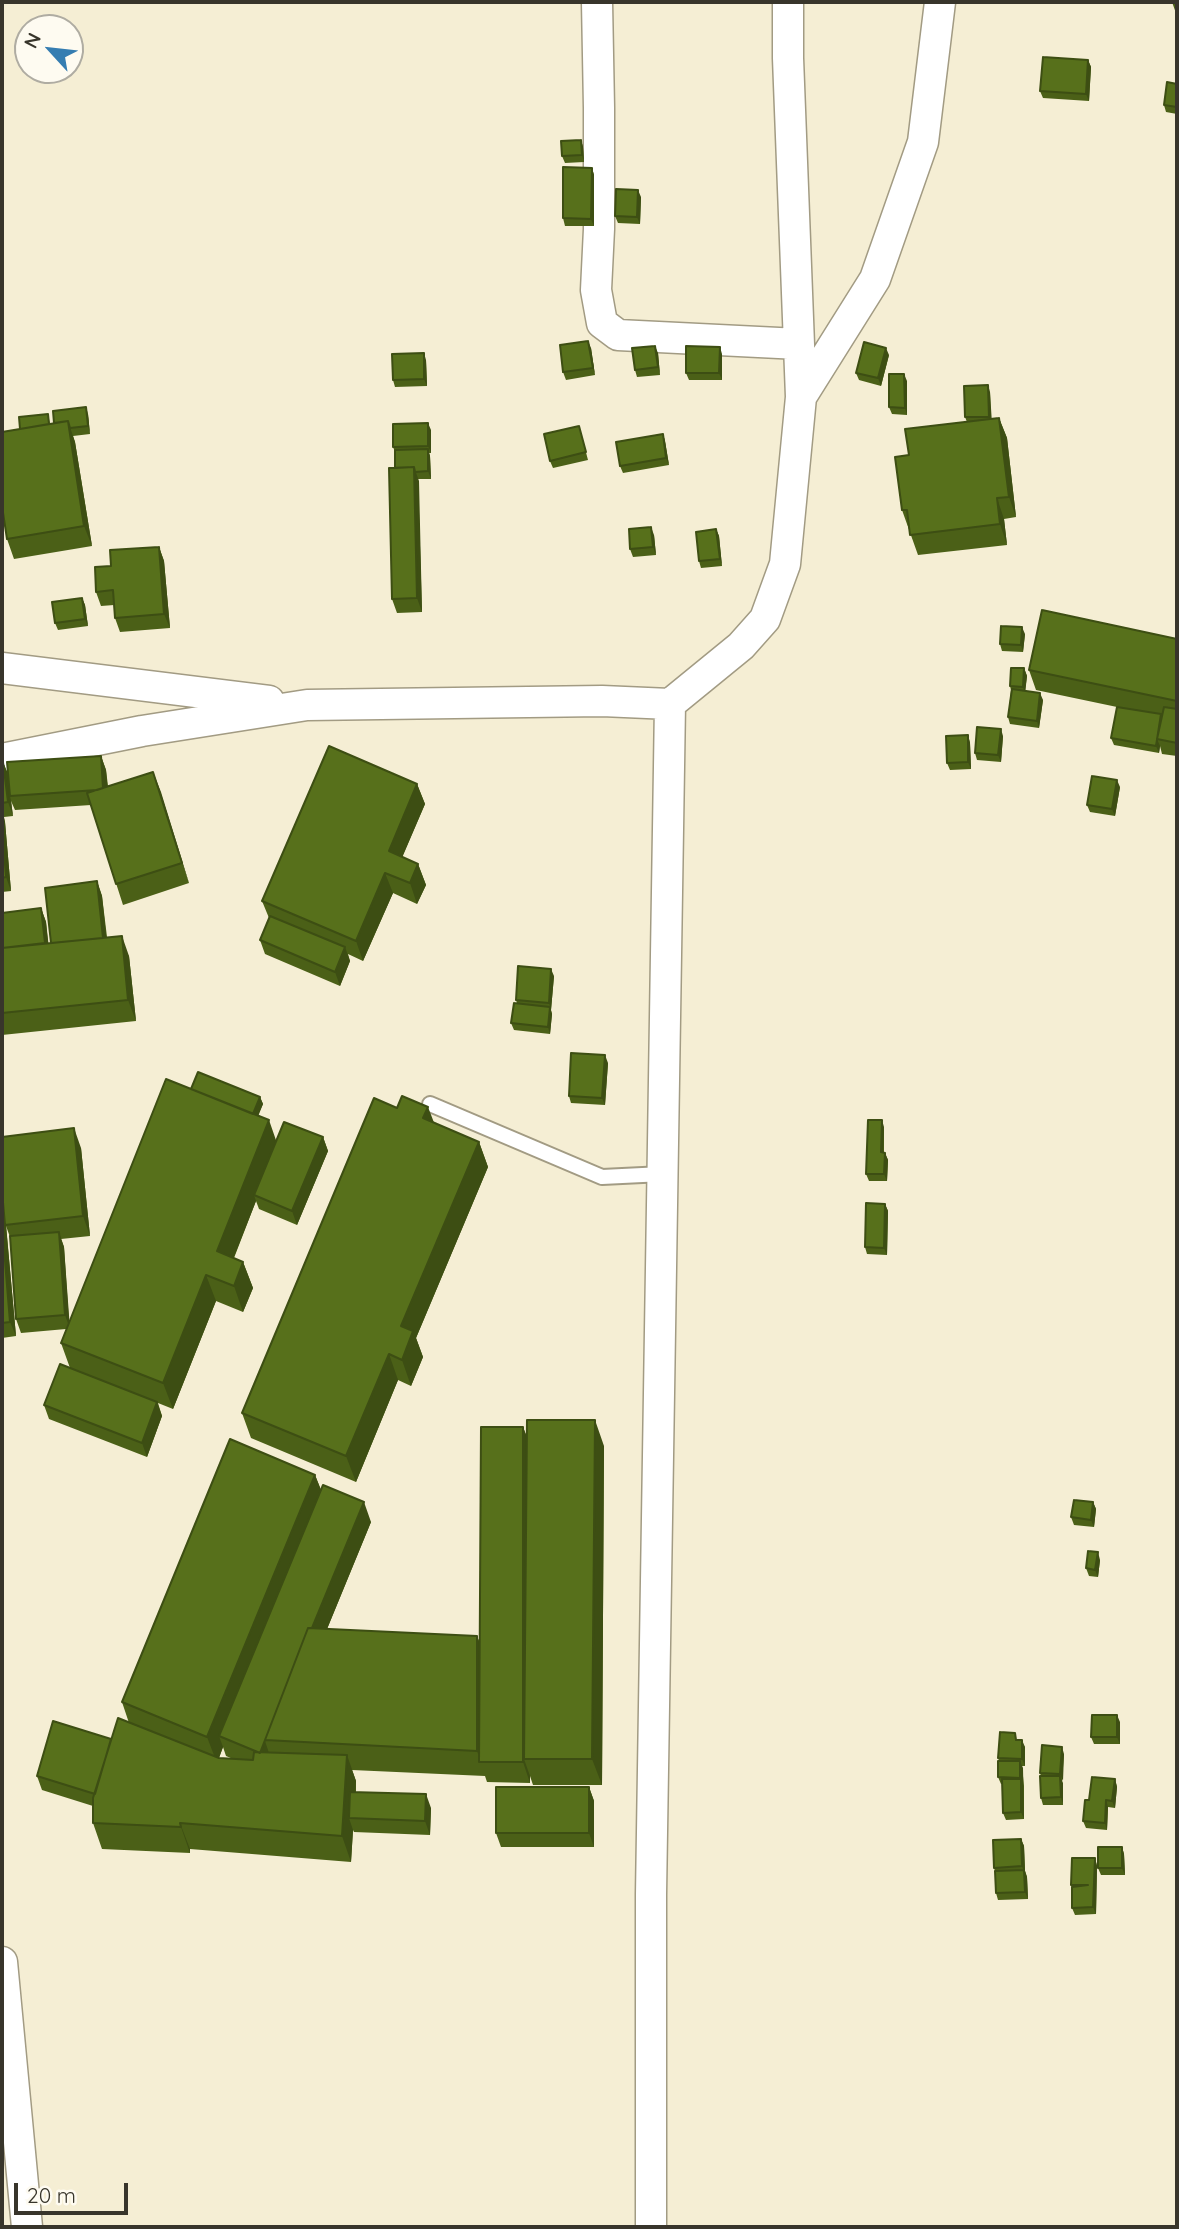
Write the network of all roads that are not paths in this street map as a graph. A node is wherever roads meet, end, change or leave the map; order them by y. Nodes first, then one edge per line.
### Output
1 (597, 2) edge
2 (788, 2) edge
3 (940, 2) edge
4 (799, 344) junction
5 (801, 397) junction
6 (2, 668) edge
7 (670, 704) junction
8 (307, 705) junction
9 (2, 759) edge
10 (430, 1104) dead end
11 (663, 1174) junction
12 (2, 1962) edge
13 (27, 2227) edge
14 (651, 2227) edge

1 - 4 street
2 - 4 street
3 - 5 street
4 - 5 street
5 - 7 street
6 - 8 street
7 - 8 street
7 - 11 street
8 - 9 street
10 - 11 lane
11 - 14 street
12 - 13 street

